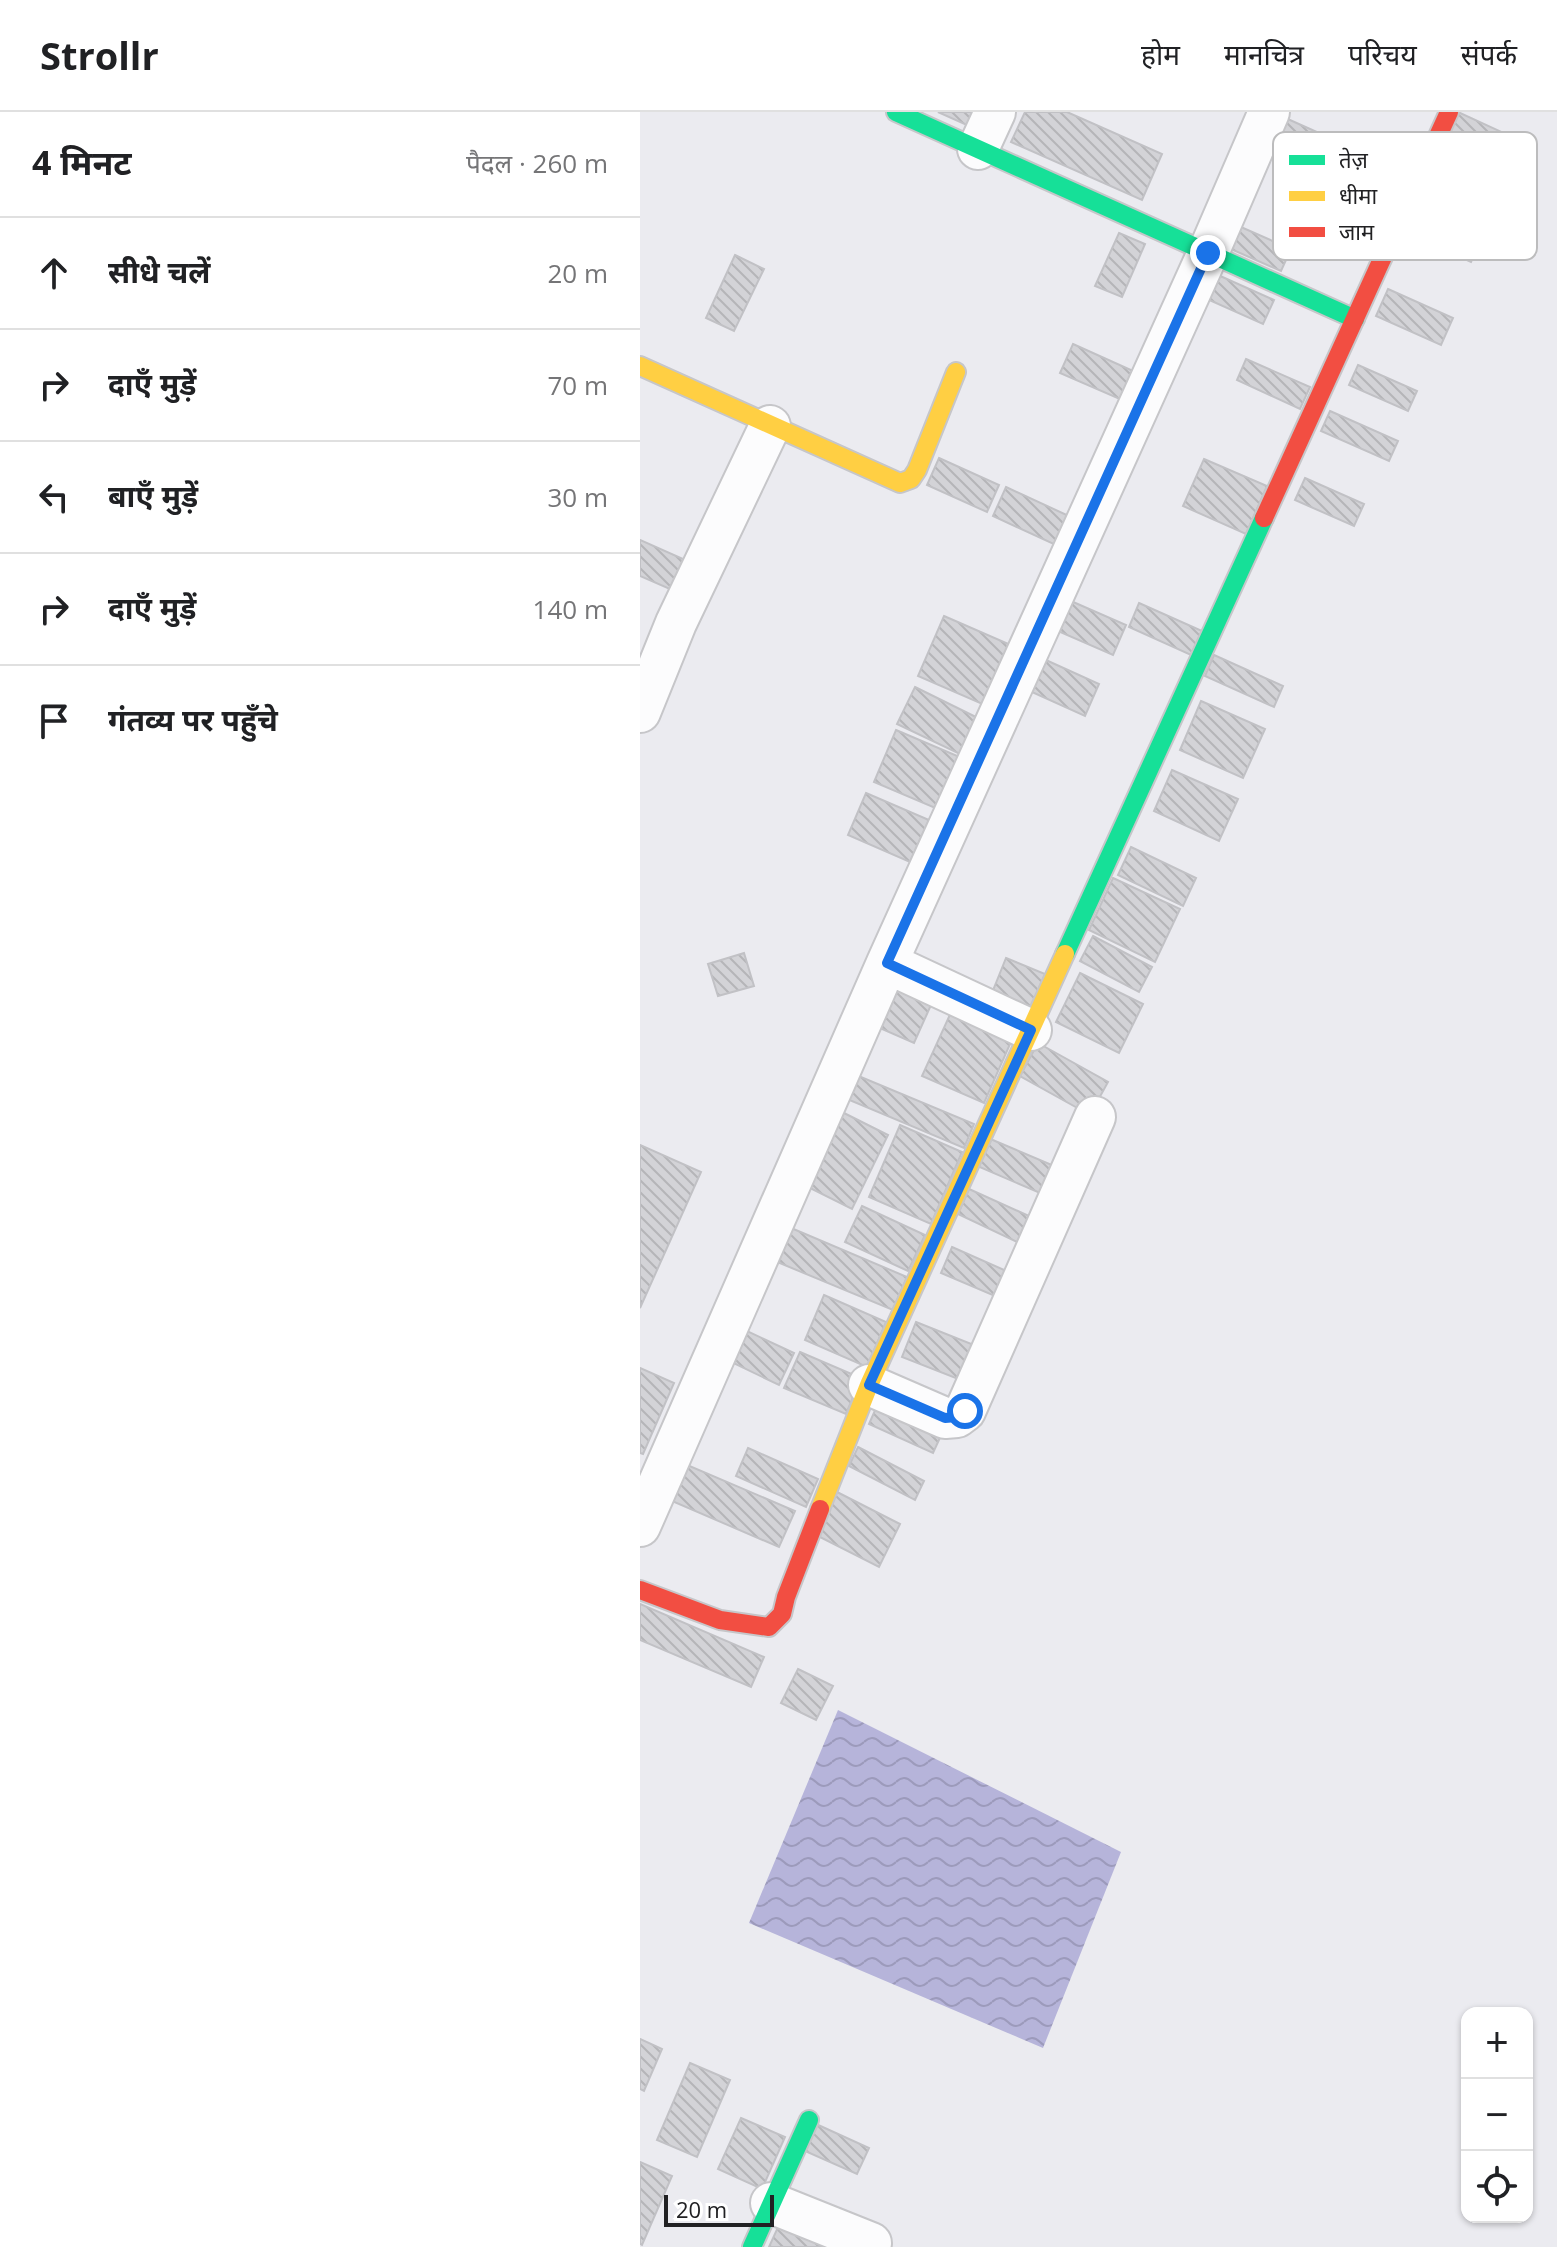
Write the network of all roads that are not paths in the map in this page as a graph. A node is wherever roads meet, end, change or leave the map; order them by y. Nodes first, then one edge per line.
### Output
1 (896, 112) edge
2 (995, 112) edge
3 (1269, 112) edge
4 (1449, 112) edge
5 (1440, 132) edge
6 (978, 149) junction
7 (1208, 253) junction
8 (1382, 260) edge
9 (1355, 319) junction
10 (640, 366) edge
11 (956, 372) dead end
12 (770, 426) junction
13 (640, 712) edge
14 (887, 963) junction
15 (1031, 1030) junction
16 (1095, 1117) dead end
17 (869, 1385) junction
18 (640, 1526) edge
19 (640, 1590) edge
20 (809, 2120) dead end
21 (771, 2203) junction
22 (871, 2243) dead end
23 (752, 2247) edge

1 - 6 street
2 - 6 street
3 - 7 street
4 - 5 street
6 - 7 street
7 - 9 street
7 - 14 street
8 - 9 street
9 - 15 street
10 - 12 street
11 - 12 street
12 - 13 street
14 - 15 street
14 - 18 street
15 - 17 street
16 - 17 street
17 - 19 street
20 - 21 street
21 - 22 street
21 - 23 street

